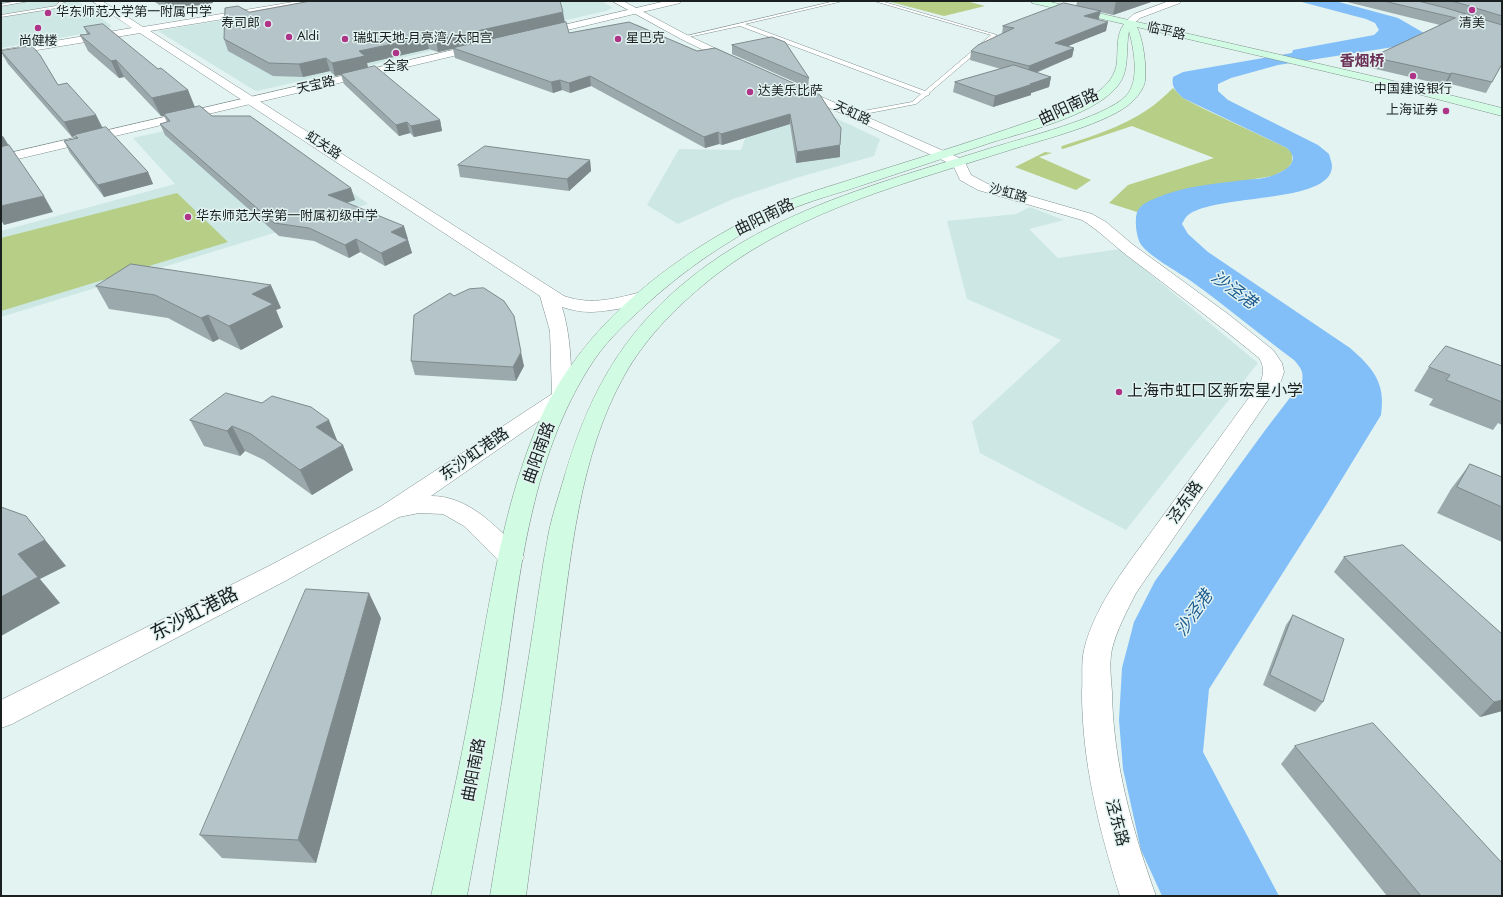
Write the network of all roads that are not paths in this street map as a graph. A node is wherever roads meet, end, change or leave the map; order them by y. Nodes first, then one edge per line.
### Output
1 (28, 1) edge
2 (62, 1) edge
3 (96, 1) edge
4 (315, 1) edge
5 (616, 1) edge
6 (677, 1) edge
7 (841, 1) edge
8 (876, 1) edge
9 (1035, 1) edge
10 (1177, 1) edge
11 (1, 5) edge
12 (57, 7) junction
13 (71, 9) dead end
14 (635, 11) junction
15 (1, 16) edge
16 (1128, 23) junction
17 (740, 24) junction
18 (141, 29) junction
19 (530, 36) edge
20 (684, 37) junction
21 (492, 44) edge
22 (1, 53) edge
23 (746, 66) edge
24 (788, 85) edge
25 (927, 94) junction
26 (253, 101) junction
27 (1502, 112) edge
28 (854, 114) junction
29 (1, 159) edge
30 (950, 159) junction
31 (1068, 210) joint
32 (548, 294) junction
33 (645, 296) junction
34 (562, 396) junction
35 (388, 513) junction
36 (511, 556) junction
37 (1, 715) edge
38 (449, 896) edge
39 (508, 896) edge
40 (1138, 896) edge

1 - 11 lane
2 - 12 lane
3 - 18 street, 虹关路
4 - 18 street
5 - 14 street
6 - 14 street
7 - 17 lane
8 - 25 lane
9 - 16 main road, 临平路
10 - 16 street
12 - 13 lane
12 - 15 lane
14 - 19 street
14 - 20 street
16 - 27 main road, 临平路
16 - 30 main road, 曲阳南路
16 - 30 main road, 曲阳南路
17 - 20 lane
17 - 25 lane
18 - 22 street
18 - 26 street, 虹关路
20 - 23 street
21 - 26 street, 天宝路
24 - 28 street, 天虹路
25 - 28 lane
26 - 29 street, 天宝路
26 - 32 street, 虹关路
28 - 30 street, 天虹路
30 - 31 street, 沙虹路
30 - 33 main road, 曲阳南路
30 - 39 main road, 曲阳南路
31 - 40 street, 泾东路
32 - 33 street, 虹关路
32 - 34 street
33 - 34 main road, 曲阳南路
34 - 35 street, 东沙虹港路
34 - 36 main road, 曲阳南路
35 - 36 street, 东沙虹港路
35 - 37 street, 东沙虹港路
36 - 38 main road, 曲阳南路

